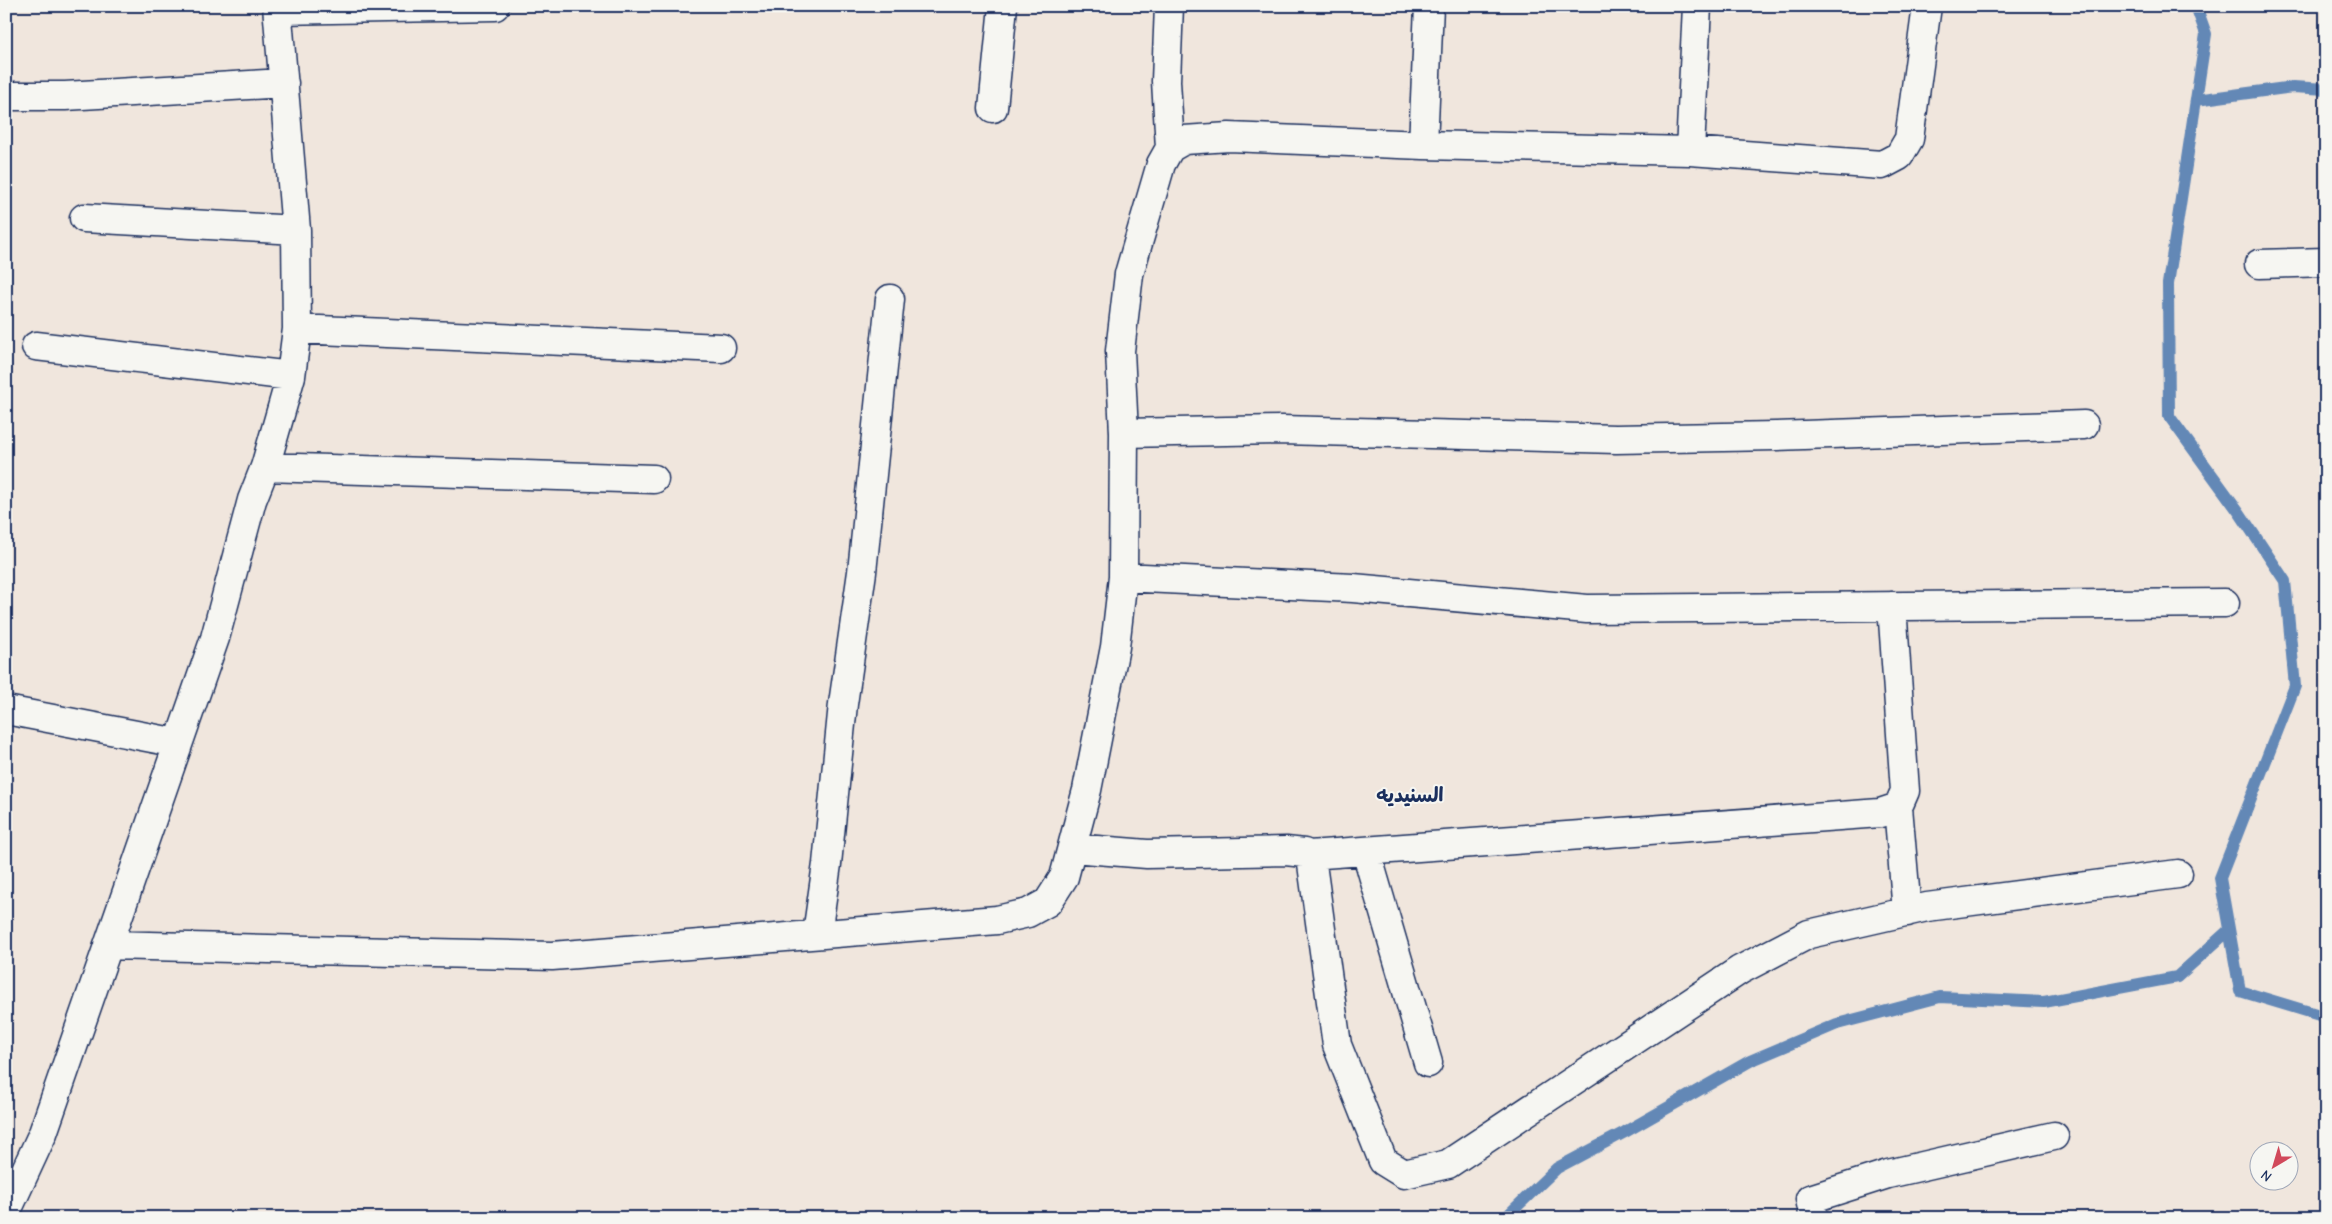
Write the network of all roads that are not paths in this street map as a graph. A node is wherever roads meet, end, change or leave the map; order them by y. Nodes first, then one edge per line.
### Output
1 (495, 6) edge
2 (1003, 6) edge
3 (1168, 6) edge
4 (1430, 6) edge
5 (1698, 6) edge
6 (1927, 6) edge
7 (278, 8) edge
8 (284, 83) junction
9 (6, 96) edge
10 (993, 108) dead end
11 (1423, 145) junction
12 (1170, 148) junction
13 (1690, 151) junction
14 (84, 218) dead end
15 (296, 230) junction
16 (2326, 262) edge
17 (2259, 264) dead end
18 (890, 299) dead end
19 (297, 329) junction
20 (36, 346) dead end
21 (721, 348) dead end
22 (291, 376) junction
23 (2084, 425) dead end
24 (1124, 433) junction
25 (265, 467) junction
26 (654, 479) dead end
27 (1123, 577) junction
28 (2225, 604) dead end
29 (1892, 606) junction
30 (6, 710) edge
31 (178, 743) junction
32 (1898, 807) junction
33 (1072, 848) junction
34 (1366, 851) junction
35 (1309, 855) junction
36 (2178, 874) dead end
37 (1907, 912) junction
38 (817, 934) junction
39 (108, 945) junction
40 (1428, 1063) dead end
41 (2054, 1136) dead end
42 (6, 1213) edge
43 (1814, 1218) edge

1 - 7 street
2 - 10 street
3 - 12 street
4 - 11 street
5 - 13 street
6 - 13 street
7 - 8 street
8 - 9 street
8 - 15 street
11 - 12 street
11 - 13 street
12 - 24 street
14 - 15 street
15 - 19 street
16 - 17 street
18 - 38 street
19 - 21 street
19 - 22 street
20 - 22 street
22 - 25 street
23 - 24 street
24 - 27 street
25 - 26 street
25 - 31 street
27 - 29 street
27 - 33 street
28 - 29 street
29 - 32 street
30 - 31 street
31 - 39 street
32 - 34 street
32 - 37 street
33 - 35 street
33 - 38 street
34 - 35 street
34 - 40 street
35 - 37 street
36 - 37 street
38 - 39 street
39 - 42 street
41 - 43 street

